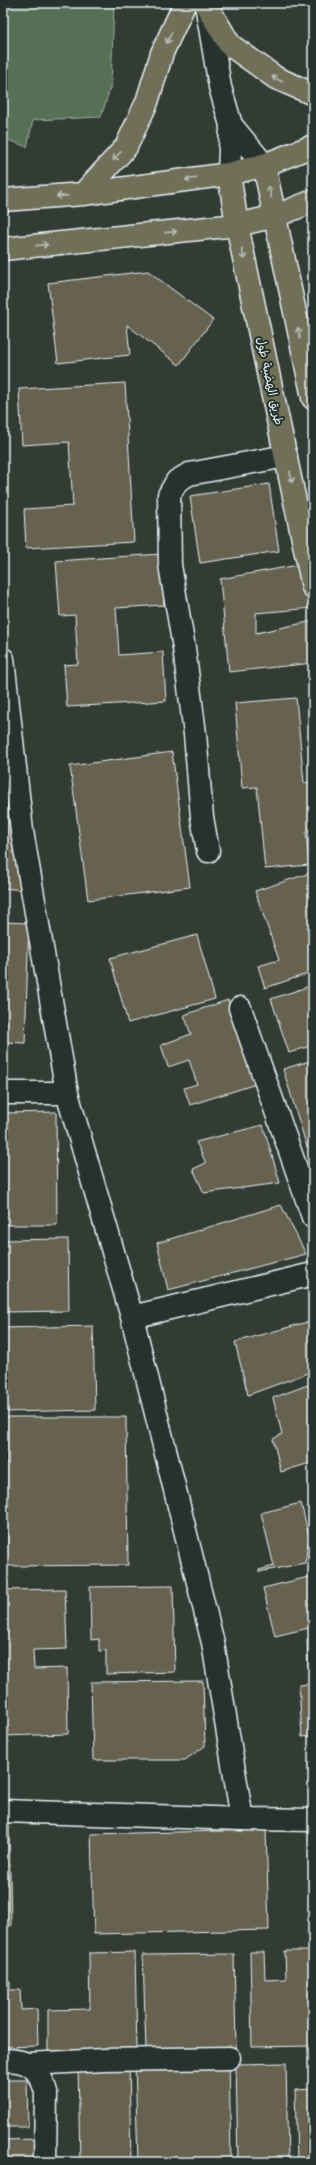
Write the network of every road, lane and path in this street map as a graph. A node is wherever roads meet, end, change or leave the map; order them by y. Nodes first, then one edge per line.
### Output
1 (186, 3) edge
2 (205, 3) edge
3 (313, 94) edge
4 (231, 125) junction
5 (313, 146) edge
6 (264, 165) junction
7 (229, 174) junction
8 (83, 194) junction
9 (3, 200) edge
10 (313, 201) edge
11 (276, 216) junction
12 (237, 225) junction
13 (3, 249) edge
14 (313, 398) edge
15 (286, 456) junction
16 (313, 588) edge
17 (3, 659) edge
18 (208, 851) dead end
19 (240, 1008) dead end
20 (67, 1093) junction
21 (3, 1094) edge
22 (313, 1217) edge
23 (313, 1274) edge
24 (132, 1317) junction
25 (3, 1810) edge
26 (242, 1819) junction
27 (313, 1820) edge
28 (229, 2058) dead end
29 (3, 2060) edge
30 (29, 2064) junction
31 (45, 2162) edge

1 -> 8 highway
3 -> 2 highway
2 - 4 street
4 - 6 street
4 - 7 street
5 - 6 highway
6 - 7 highway
11 -> 6 highway
7 -> 8 highway
7 - 12 highway, طريق الهضبة طول
8 -> 9 highway
10 - 11 highway
11 - 12 highway
14 -> 11 highway
13 -> 12 highway
12 -> 15 highway, طريق الهضبة طول
15 -> 16 highway, طريق الهضبة طول
15 - 18 street
17 - 20 street
19 - 22 street
20 - 21 street
20 - 24 street
23 - 24 street
24 - 26 street
25 - 26 street
26 - 27 street
28 - 30 street
29 - 30 street
30 - 31 street

